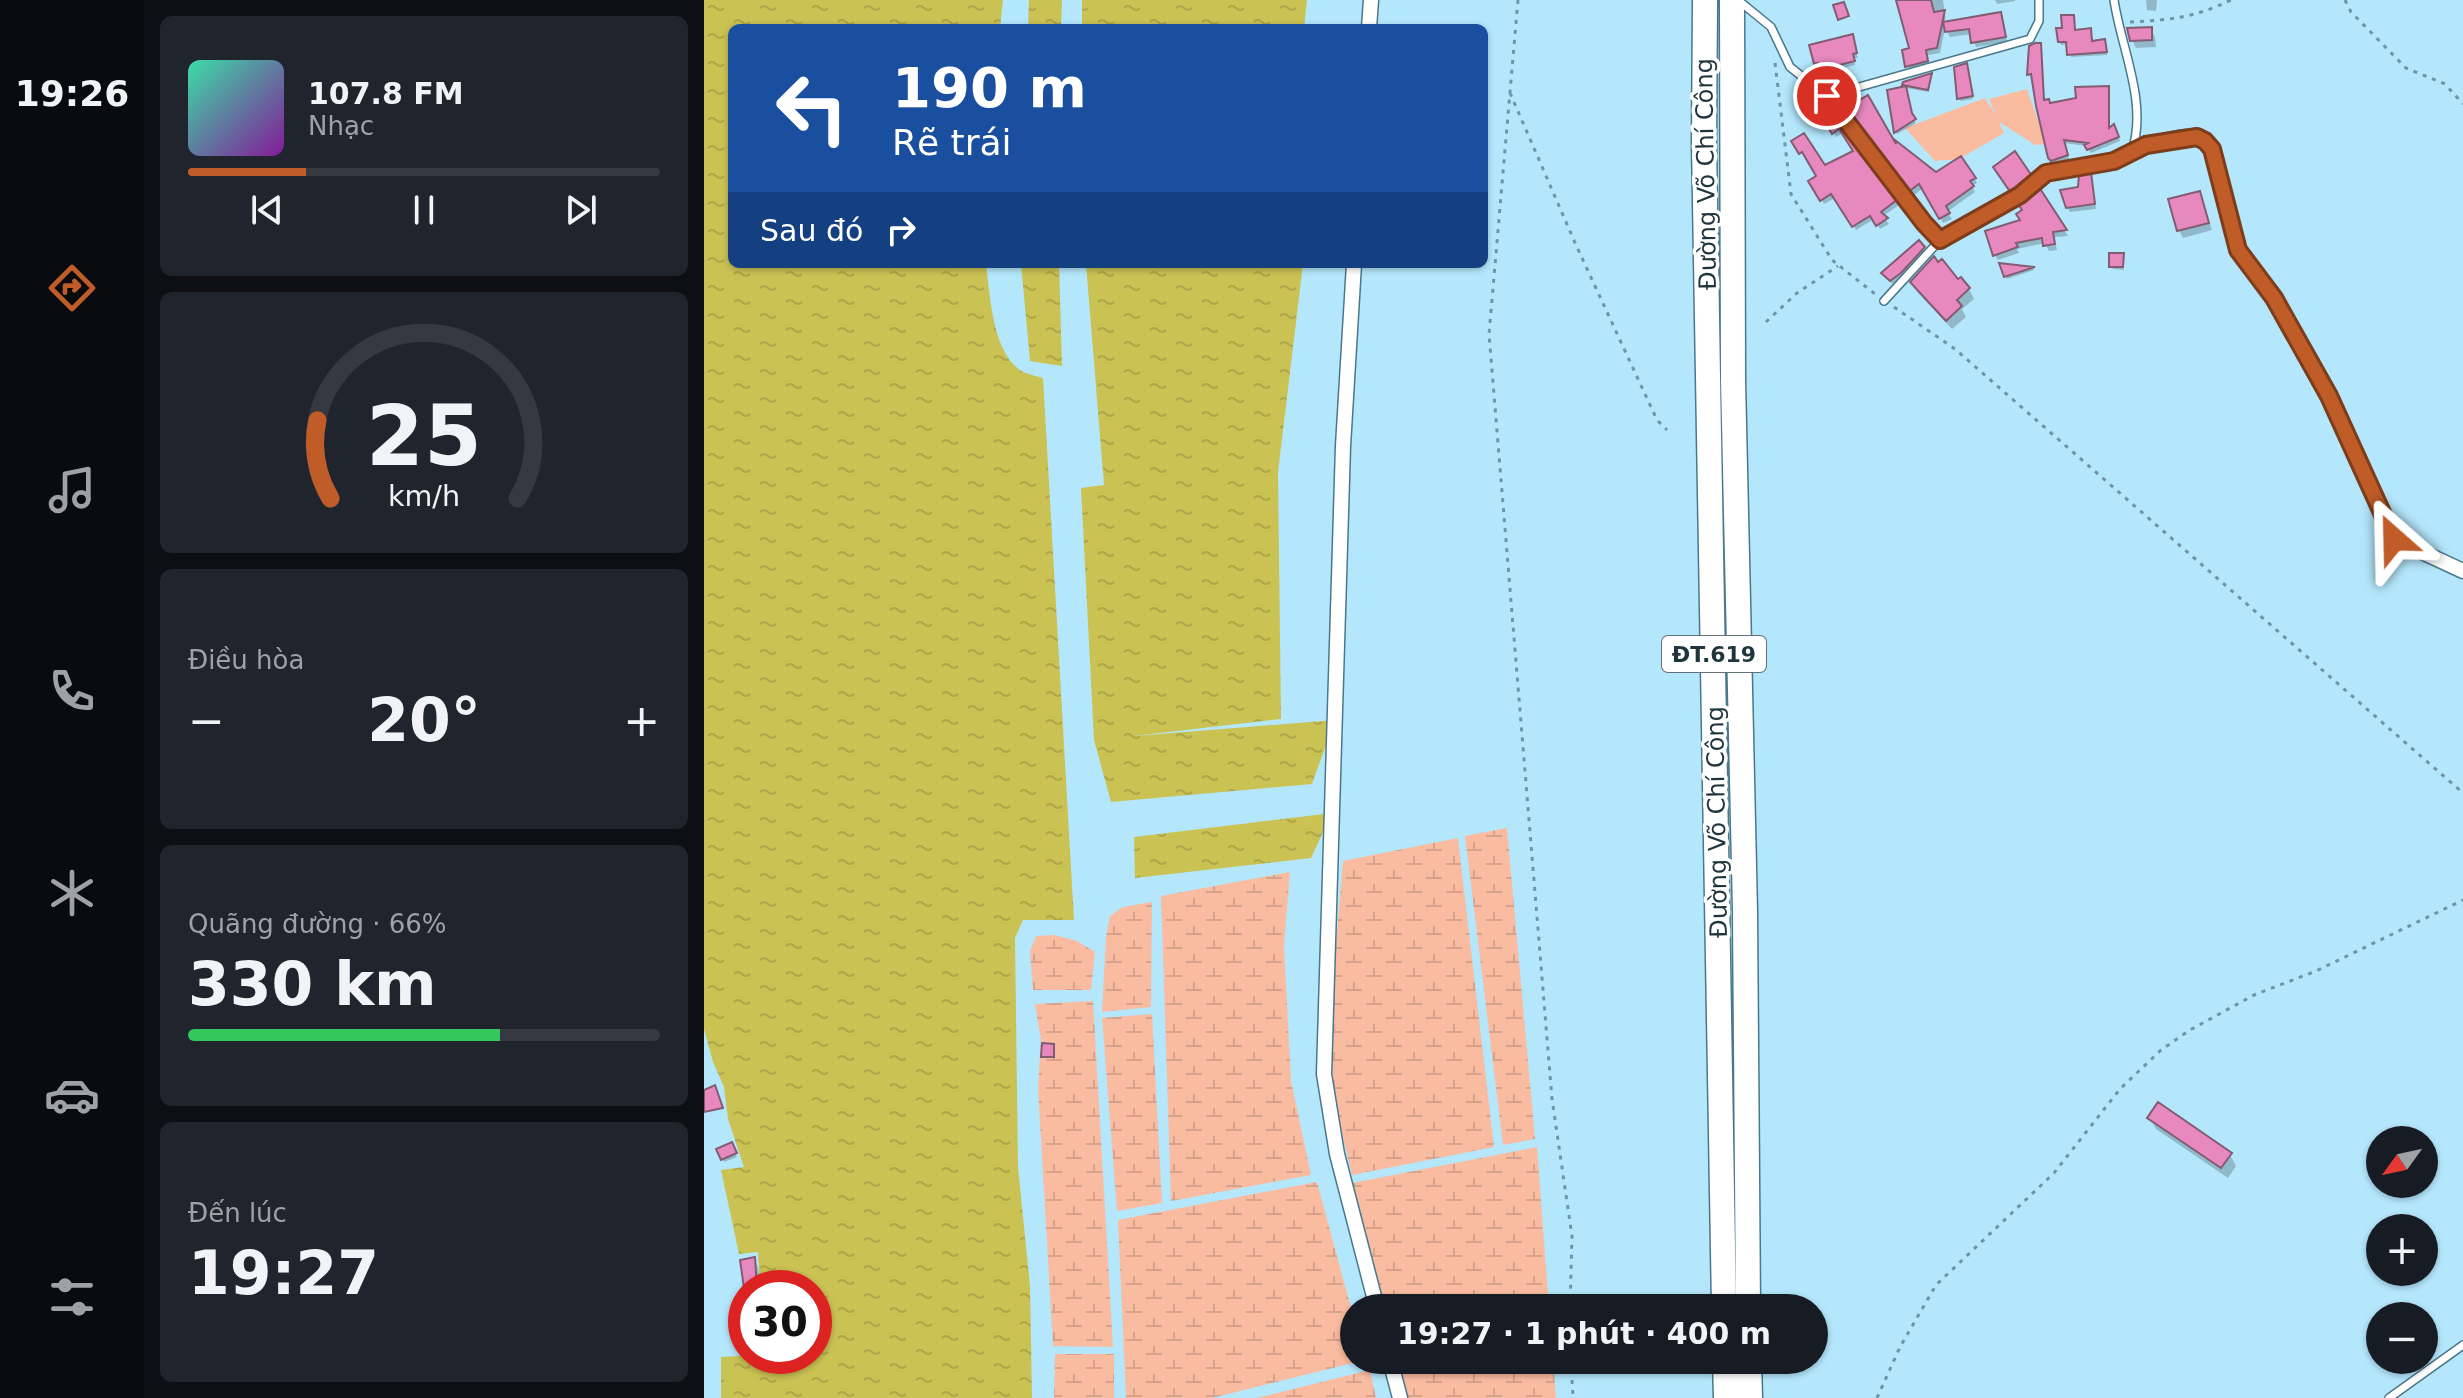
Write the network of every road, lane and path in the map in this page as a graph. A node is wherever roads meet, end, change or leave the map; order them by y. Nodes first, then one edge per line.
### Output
1 (1371, 0) edge
2 (1518, 0) edge
3 (1705, 0) edge
4 (1735, 0) edge
5 (2039, 0) edge
6 (2114, 0) edge
7 (2231, 0) edge
8 (2345, 0) edge
9 (2117, 22) junction
10 (1369, 24) edge
11 (1774, 54) dead end
12 (1509, 92) junction
13 (1827, 96) junction
14 (2463, 104) edge
15 (2132, 151) junction
16 (1940, 240) junction
17 (1838, 266) junction
18 (1354, 268) edge
19 (1884, 301) junction
20 (1766, 322) dead end
21 (1667, 430) dead end
22 (2463, 571) edge
23 (2463, 793) edge
24 (2463, 900) edge
25 (1373, 1294) edge
26 (1570, 1294) edge
27 (1724, 1294) edge
28 (1748, 1294) edge
29 (2463, 1345) edge
30 (1394, 1374) edge
31 (1572, 1374) edge
32 (1725, 1374) edge
33 (1749, 1374) edge
34 (1400, 1398) edge
35 (1573, 1398) edge
36 (1726, 1398) edge
37 (1750, 1398) edge
38 (1877, 1398) edge
39 (2389, 1398) edge

1 - 10 street
2 - 12 path
3 - 27 main road, Đường Võ Chí Công / ĐT.619
4 - 13 lane
4 - 28 main road, Đường Võ Chí Công / ĐT.619
5 - 13 lane
6 - 9 lane
7 - 9 path
8 - 14 path
9 - 15 lane
11 - 17 path
12 - 21 path
12 - 26 path
13 - 16 lane
15 - 16 lane
15 - 22 street
16 - 19 lane
17 - 19 path
17 - 20 path
18 - 25 street
19 - 23 path
24 - 38 path
29 - 39 lane
30 - 34 street
31 - 35 path
32 - 36 main road
33 - 37 main road

